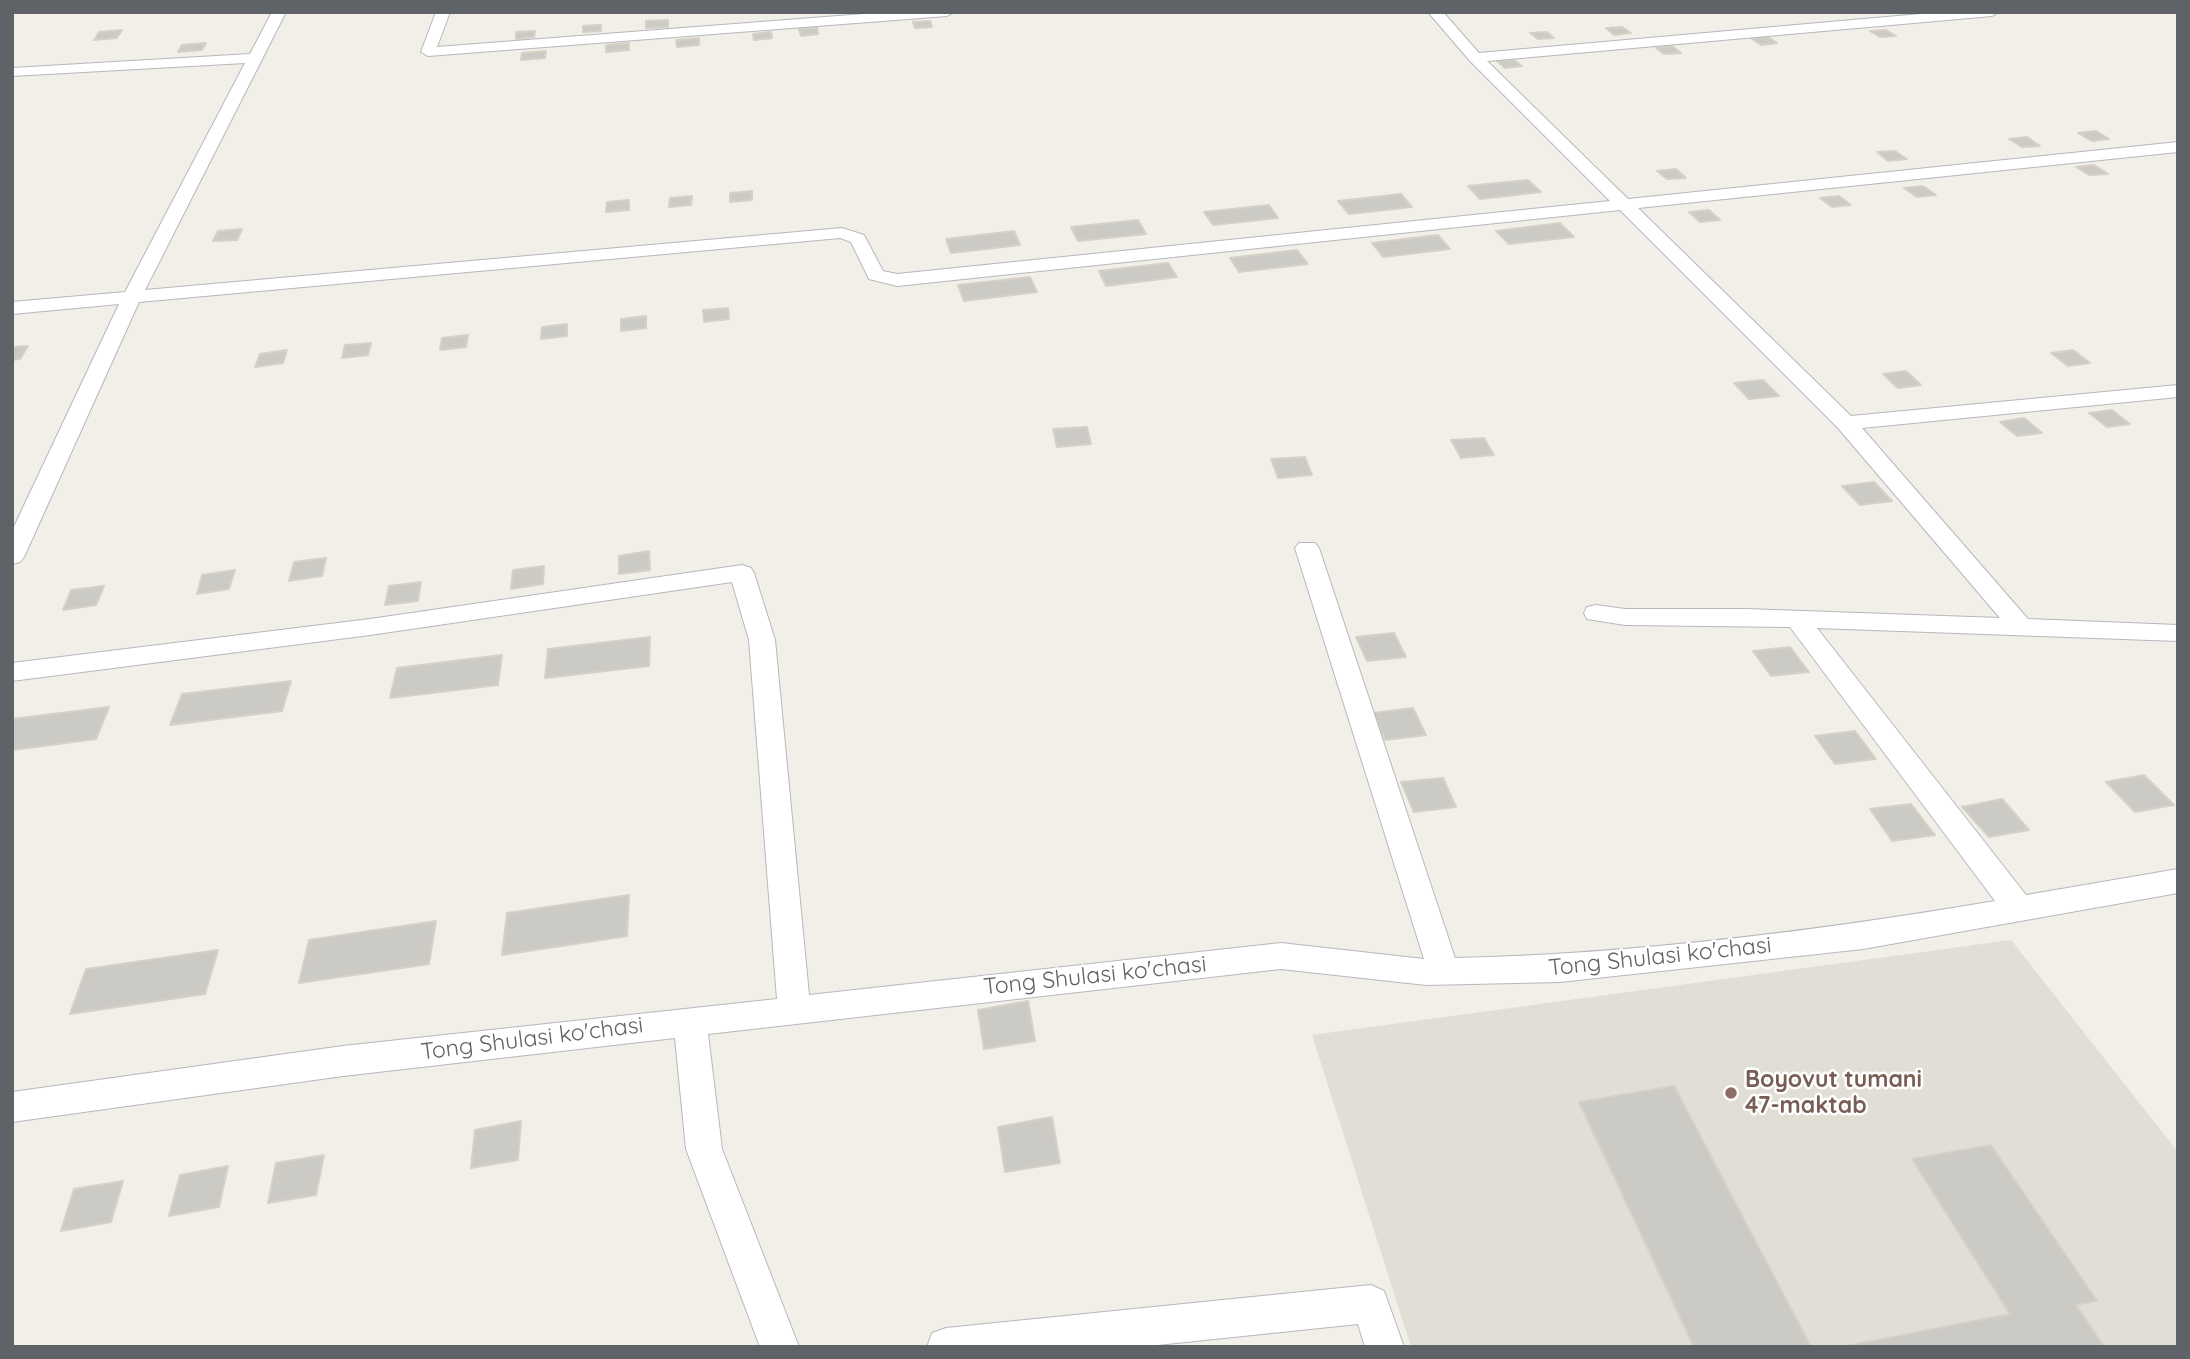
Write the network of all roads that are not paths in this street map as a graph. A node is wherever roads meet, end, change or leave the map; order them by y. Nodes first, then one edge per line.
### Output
1 (279, 12) edge
2 (443, 12) edge
3 (947, 12) edge
4 (1435, 12) edge
5 (1992, 12) edge
6 (256, 58) junction
7 (1475, 58) junction
8 (12, 72) edge
9 (2178, 147) edge
10 (1628, 206) junction
11 (131, 300) junction
12 (12, 309) edge
13 (2178, 391) edge
14 (1846, 423) junction
15 (1307, 548) dead end
16 (12, 557) edge
17 (1596, 613) dead end
18 (1797, 620) junction
19 (2022, 629) junction
20 (2178, 633) edge
21 (12, 673) edge
22 (2178, 881) edge
23 (2019, 909) junction
24 (1444, 972) junction
25 (794, 1010) junction
26 (690, 1021) junction
27 (12, 1107) edge
28 (780, 1347) edge
29 (946, 1347) edge
30 (1385, 1347) edge

1 - 6 street
2 - 3 street
4 - 7 street
5 - 7 street
6 - 8 street
6 - 11 street
7 - 10 street
9 - 10 street
10 - 11 street
10 - 14 street
11 - 12 street
11 - 16 street
13 - 14 street
14 - 19 street
15 - 24 street
17 - 18 street
18 - 19 street
18 - 23 street
19 - 20 street
21 - 25 street
22 - 23 street, Tong Shulasi ko'chasi
23 - 24 street, Tong Shulasi ko'chasi
24 - 25 street, Tong Shulasi ko'chasi
25 - 26 street, Tong Shulasi ko'chasi
26 - 27 street, Tong Shulasi ko'chasi
26 - 28 street
29 - 30 street

